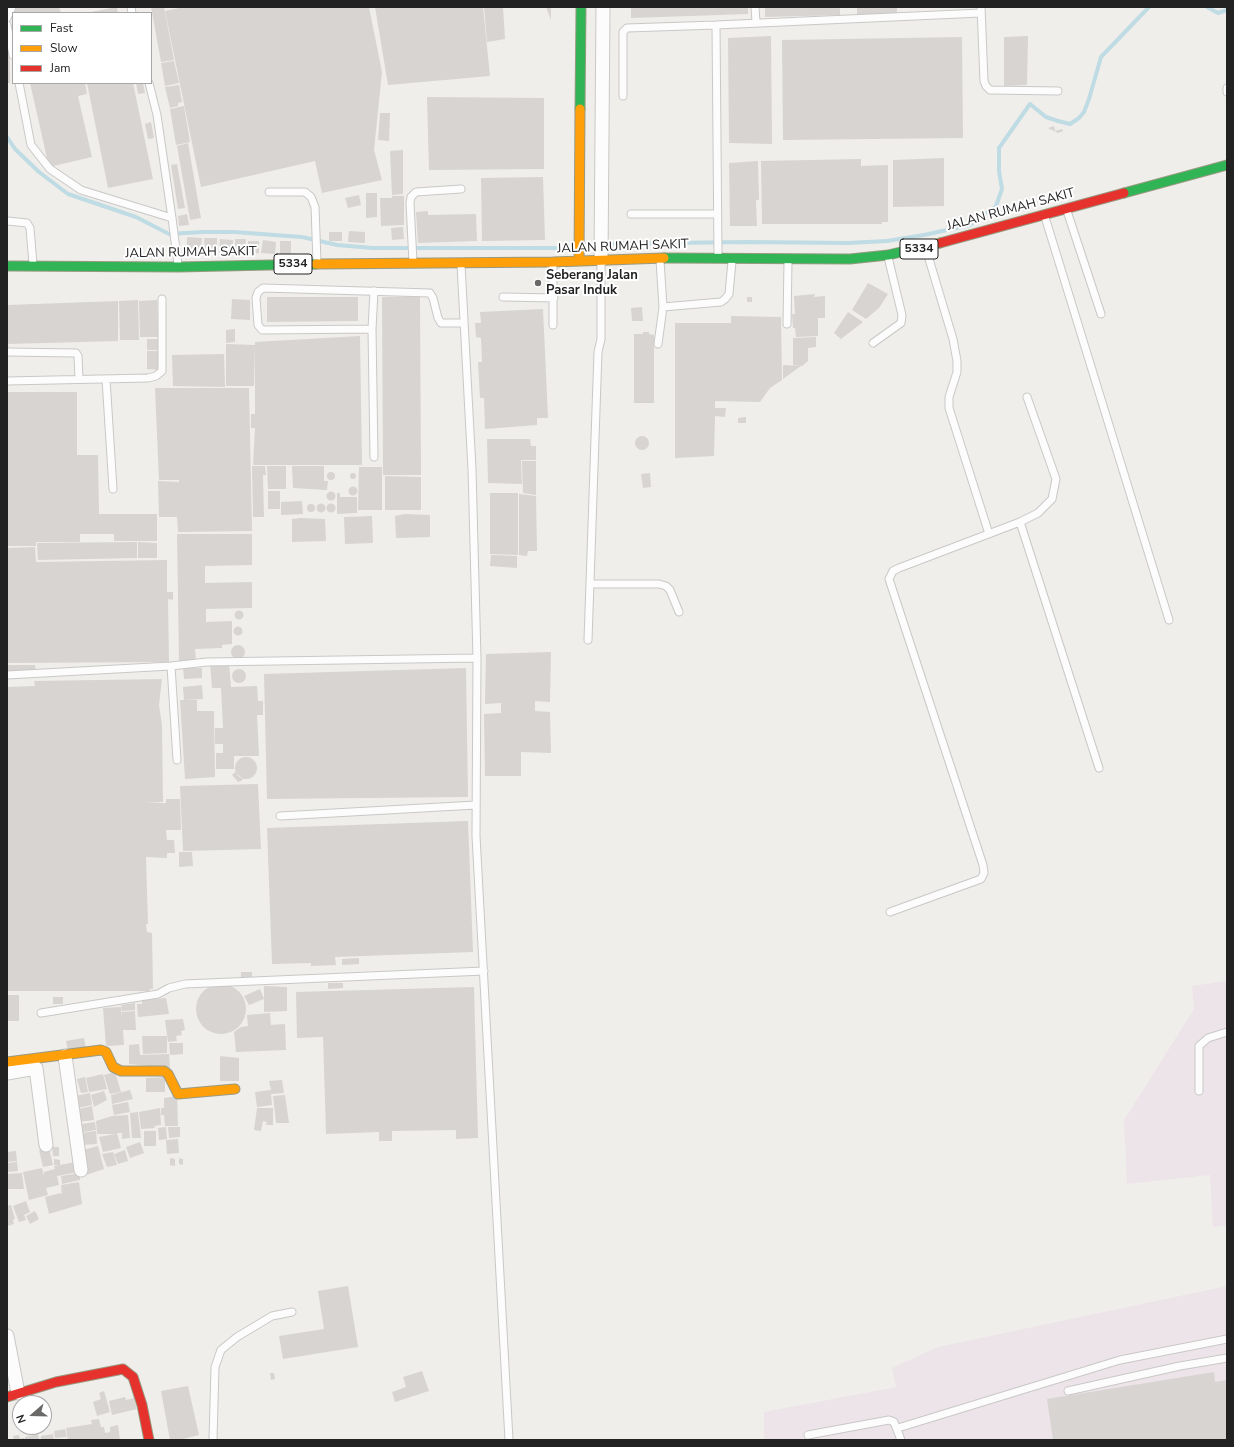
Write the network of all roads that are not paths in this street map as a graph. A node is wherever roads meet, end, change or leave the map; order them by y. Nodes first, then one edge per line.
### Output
1 (12, 7) edge
2 (581, 7) edge
3 (603, 7) edge
4 (755, 7) edge
5 (981, 10) edge
6 (7, 18) edge
7 (756, 22) junction
8 (7, 25) edge
9 (716, 25) junction
10 (12, 50) edge
11 (19, 84) edge
12 (149, 84) edge
13 (1227, 88) edge
14 (1058, 91) dead end
15 (1227, 92) edge
16 (623, 96) dead end
17 (1227, 165) edge
18 (461, 189) dead end
19 (269, 192) dead end
20 (1066, 209) junction
21 (631, 214) dead end
22 (717, 214) junction
23 (1044, 215) junction
24 (172, 218) junction
25 (7, 221) edge
26 (926, 247) junction
27 (601, 248) junction
28 (718, 253) junction
29 (888, 255) junction
30 (660, 258) junction
31 (732, 258) junction
32 (788, 259) junction
33 (579, 261) junction
34 (553, 262) junction
35 (413, 263) junction
36 (461, 263) junction
37 (317, 264) junction
38 (7, 266) edge
39 (34, 266) junction
40 (178, 267) junction
41 (374, 291) junction
42 (503, 297) dead end
43 (554, 298) junction
44 (162, 299) dead end
45 (663, 307) junction
46 (1101, 314) dead end
47 (463, 322) junction
48 (787, 324) dead end
49 (553, 325) dead end
50 (372, 329) junction
51 (873, 343) dead end
52 (658, 344) dead end
53 (7, 352) edge
54 (79, 379) junction
55 (106, 379) junction
56 (7, 380) edge
57 (1028, 397) dead end
58 (374, 457) dead end
59 (113, 489) dead end
60 (1020, 522) junction
61 (989, 534) junction
62 (591, 584) junction
63 (679, 612) dead end
64 (1169, 620) dead end
65 (588, 640) dead end
66 (477, 658) junction
67 (172, 666) junction
68 (7, 675) edge
69 (177, 760) dead end
70 (1099, 768) dead end
71 (476, 805) junction
72 (280, 816) dead end
73 (890, 912) dead end
74 (484, 971) junction
75 (41, 1013) dead end
76 (1227, 1032) edge
77 (65, 1056) junction
78 (7, 1062) edge
79 (7, 1073) edge
80 (234, 1089) dead end
81 (1199, 1091) dead end
82 (46, 1145) dead end
83 (81, 1170) dead end
84 (292, 1312) dead end
85 (7, 1336) edge
86 (1227, 1339) edge
87 (1227, 1358) edge
88 (1068, 1391) dead end
89 (13, 1395) edge
90 (898, 1428) junction
91 (808, 1435) dead end
92 (149, 1440) edge
93 (213, 1440) edge
94 (509, 1440) edge
95 (901, 1440) edge

1 - 6 lane
2 - 33 main road
3 - 27 street
4 - 7 lane
5 - 7 lane
5 - 14 lane
7 - 9 lane
8 - 10 lane
9 - 16 lane
9 - 22 lane
11 - 24 lane
12 - 24 lane
13 - 15 lane
17 - 20 main road, JALAN RUMAH SAKIT / 5334
18 - 35 lane
19 - 37 lane
20 - 23 main road, JALAN RUMAH SAKIT / 5334
20 - 46 lane
21 - 22 lane
22 - 28 lane
23 - 26 main road, JALAN RUMAH SAKIT / 5334
23 - 64 lane
24 - 40 lane
25 - 39 lane
26 - 29 main road, JALAN RUMAH SAKIT / 5334
26 - 61 lane
27 - 30 main road, JALAN RUMAH SAKIT / 5334
27 - 33 main road, JALAN RUMAH SAKIT / 5334
27 - 62 lane
28 - 30 main road, JALAN RUMAH SAKIT / 5334
28 - 31 main road, JALAN RUMAH SAKIT / 5334
29 - 32 main road, JALAN RUMAH SAKIT / 5334
29 - 51 lane
30 - 45 lane
31 - 32 main road, JALAN RUMAH SAKIT / 5334
31 - 45 lane
32 - 48 lane
33 - 34 main road, JALAN RUMAH SAKIT / 5334
34 - 36 main road, JALAN RUMAH SAKIT / 5334
34 - 43 lane
35 - 36 main road, JALAN RUMAH SAKIT / 5334
35 - 37 main road, JALAN RUMAH SAKIT / 5334
36 - 47 lane
37 - 40 main road, JALAN RUMAH SAKIT / 5334
38 - 39 main road, JALAN RUMAH SAKIT / 5334
39 - 40 main road, JALAN RUMAH SAKIT / 5334
41 - 47 lane
41 - 50 lane
41 - 50 lane
42 - 43 lane
43 - 49 lane
44 - 55 lane
45 - 52 lane
47 - 66 lane
50 - 58 lane
53 - 54 lane
54 - 55 lane
54 - 56 lane
55 - 59 lane
57 - 60 lane
60 - 61 lane
60 - 70 lane
61 - 73 lane
62 - 63 lane
62 - 65 lane
66 - 67 lane
66 - 71 lane
67 - 68 lane
67 - 69 lane
71 - 72 lane
71 - 74 lane
74 - 75 lane
74 - 94 lane
76 - 81 lane
77 - 78 main road
77 - 80 main road
77 - 83 street
79 - 82 street
84 - 93 lane
85 - 89 street
86 - 90 lane
87 - 88 lane
89 - 92 main road
90 - 91 lane
90 - 95 lane

